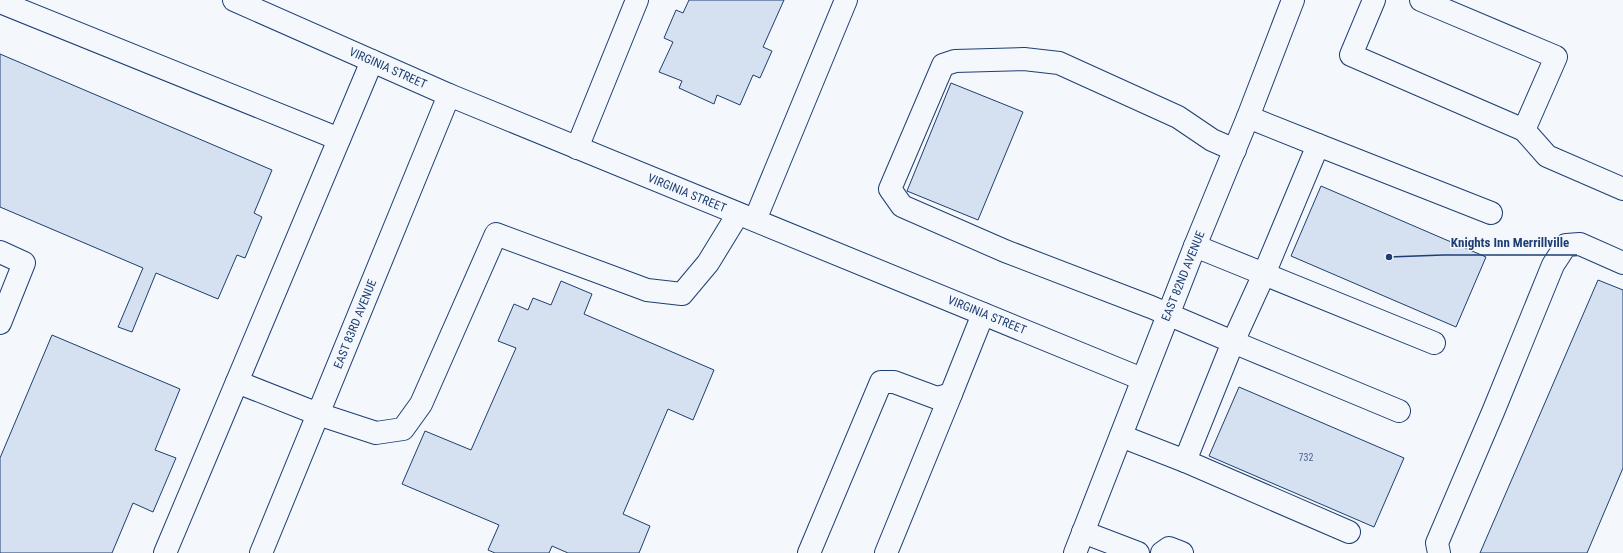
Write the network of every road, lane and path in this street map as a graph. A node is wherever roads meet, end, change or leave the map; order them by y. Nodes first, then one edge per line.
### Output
1 (234, 0) edge
2 (637, 0) edge
3 (846, 0) edge
4 (1293, 0) edge
5 (1374, 0) edge
6 (1421, 0) edge
7 (0, 2) edge
8 (372, 61) junction
9 (448, 95) junction
10 (1248, 117) junction
11 (1524, 130) junction
12 (339, 139) junction
13 (1318, 145) junction
14 (577, 148) junction
15 (1235, 150) junction
16 (1623, 189) edge
17 (1491, 213) dead end
18 (746, 217) junction
19 (1195, 246) junction
20 (0, 252) edge
21 (1623, 263) edge
22 (1264, 274) junction
23 (983, 314) junction
24 (1168, 315) junction
25 (0, 323) edge
26 (1233, 342) junction
27 (1434, 343) dead end
28 (1142, 379) junction
29 (237, 382) junction
30 (951, 394) junction
31 (1399, 411) dead end
32 (318, 414) junction
33 (1122, 436) junction
34 (1184, 462) junction
35 (1083, 532) junction
36 (1349, 532) dead end
37 (165, 553) edge
38 (260, 553) edge
39 (809, 553) edge
40 (886, 553) edge
41 (1075, 553) edge
42 (1138, 553) edge
43 (1162, 553) edge
44 (1182, 553) edge
45 (1439, 553) edge

1 - 8 street, VIRGINIA STREET
2 - 14 street
3 - 18 street
4 - 10 street, EAST 82ND AVENUE
5 - 11 street
6 - 11 street
7 - 12 street
8 - 9 street, VIRGINIA STREET
8 - 12 street
9 - 14 street, VIRGINIA STREET
9 - 32 street, EAST 83RD AVENUE
10 - 13 street
10 - 15 street, EAST 82ND AVENUE
11 - 16 street
12 - 29 street
13 - 17 street
13 - 22 street
14 - 18 street, VIRGINIA STREET
15 - 19 street, EAST 82ND AVENUE
15 - 24 street
18 - 23 street, VIRGINIA STREET
18 - 32 street
19 - 22 street
19 - 24 street, EAST 82ND AVENUE
20 - 25 street
21 - 45 street
22 - 26 street
22 - 27 street
23 - 28 street, VIRGINIA STREET
23 - 30 street
24 - 26 street
24 - 28 street, EAST 82ND AVENUE
26 - 31 street
26 - 34 street
28 - 33 street, EAST 82ND AVENUE
29 - 32 street
29 - 37 street
30 - 39 street
30 - 40 street
32 - 38 street, EAST 83RD AVENUE
33 - 34 street
33 - 35 street, EAST 82ND AVENUE
34 - 36 street
35 - 41 street, EAST 82ND AVENUE
35 - 42 street
43 - 44 street

